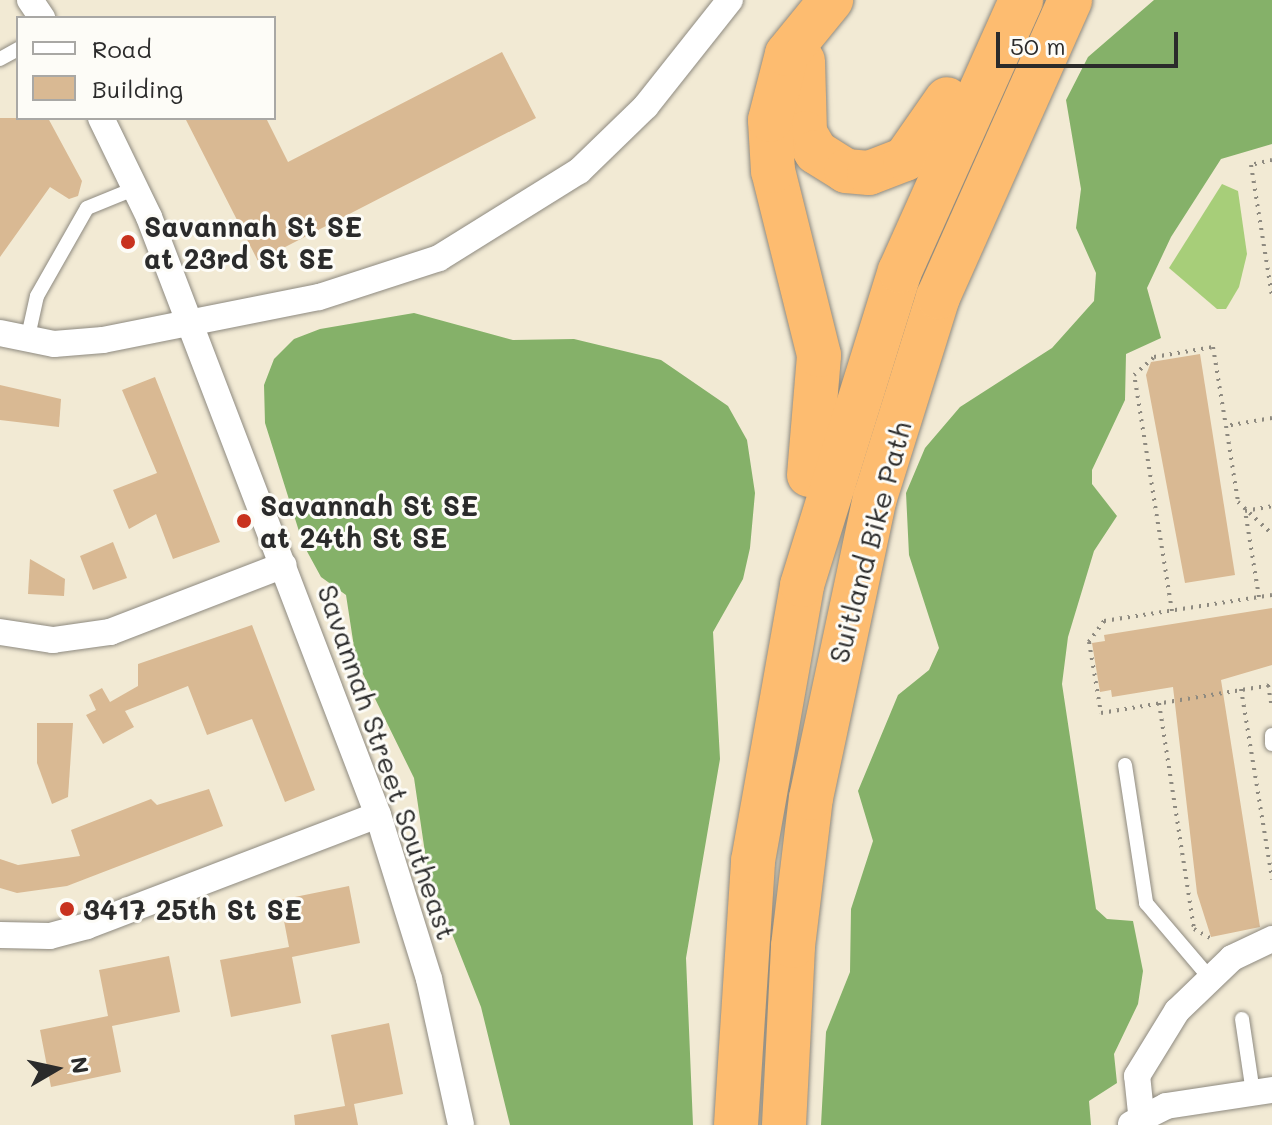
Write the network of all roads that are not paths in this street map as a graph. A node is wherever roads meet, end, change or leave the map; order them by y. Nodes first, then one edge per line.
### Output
1 (730, 0) edge
2 (832, 0) edge
3 (995, 0) edge
4 (1021, 0) edge
5 (1070, 0) edge
6 (102, 120) edge
7 (136, 188) junction
8 (188, 324) junction
9 (0, 333) edge
10 (27, 341) junction
11 (284, 565) junction
12 (0, 632) edge
13 (1272, 735) edge
14 (1272, 744) edge
15 (1125, 765) dead end
16 (378, 815) junction
17 (753, 861) junction
18 (0, 935) edge
19 (1272, 939) edge
20 (1209, 977) junction
21 (1242, 1019) dead end
22 (1263, 1091) edge
23 (1136, 1119) edge
24 (461, 1125) edge
25 (736, 1125) edge
26 (784, 1125) edge

1 - 8 street
2 - 3 highway
2 - 17 highway
4 - 17 highway
5 - 26 highway
6 - 7 street, Savannah Street Southeast
7 - 8 street, Savannah Street Southeast
7 - 10 lane
8 - 10 street
8 - 11 street, Savannah Street Southeast
9 - 10 street
11 - 12 street
11 - 16 street, Savannah Street Southeast
13 - 14 lane
15 - 20 lane
16 - 18 street
16 - 24 street, Savannah Street Southeast
17 - 25 highway
19 - 20 street
20 - 23 street
21 - 22 lane
22 - 23 street

